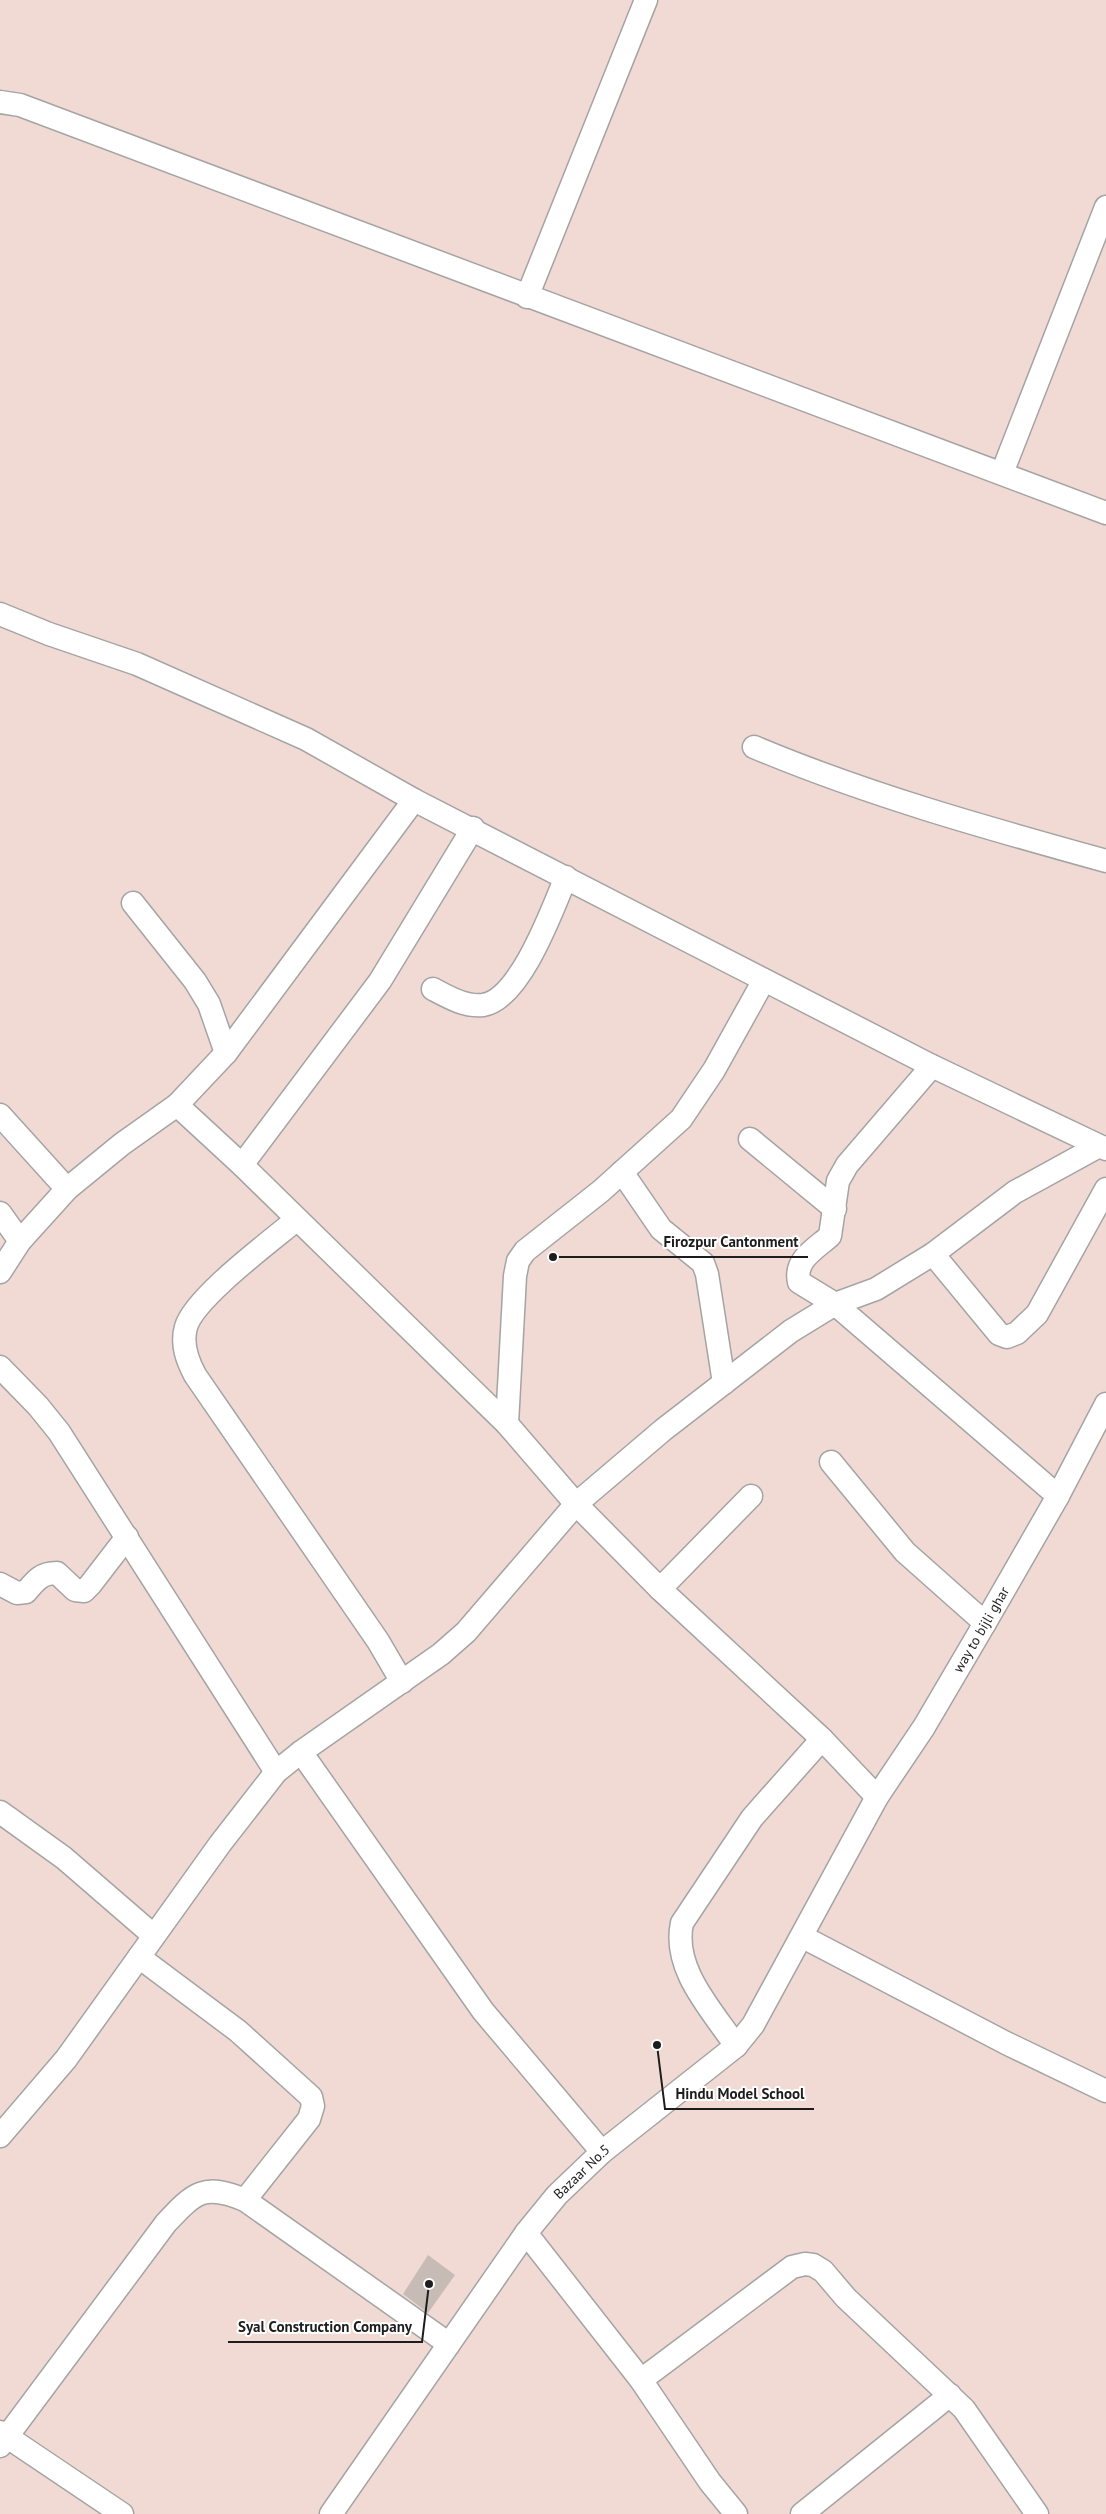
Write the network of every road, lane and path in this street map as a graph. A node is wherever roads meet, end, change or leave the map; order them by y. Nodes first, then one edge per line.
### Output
1 (646, 0) edge
2 (0, 102) edge
3 (1106, 207) edge
4 (527, 297) junction
5 (1002, 473) junction
6 (1106, 513) edge
7 (0, 614) edge
8 (754, 747) dead end
9 (414, 800) junction
10 (473, 828) junction
11 (1106, 861) edge
12 (566, 877) junction
13 (133, 903) dead end
14 (764, 980) junction
15 (433, 989) dead end
16 (226, 1053) junction
17 (932, 1066) junction
18 (177, 1105) junction
19 (0, 1115) edge
20 (750, 1139) dead end
21 (1102, 1148) edge
22 (242, 1165) junction
23 (622, 1172) junction
24 (68, 1189) junction
25 (1106, 1189) edge
26 (835, 1209) junction
27 (0, 1213) edge
28 (296, 1220) junction
29 (20, 1240) junction
30 (933, 1254) junction
31 (0, 1272) edge
32 (835, 1304) junction
33 (0, 1367) edge
34 (724, 1383) junction
35 (1106, 1404) edge
36 (507, 1424) junction
37 (831, 1462) dead end
38 (751, 1496) dead end
39 (1058, 1496) junction
40 (576, 1504) junction
41 (127, 1537) junction
42 (0, 1584) edge
43 (660, 1589) junction
44 (985, 1623) junction
45 (402, 1682) junction
46 (822, 1739) junction
47 (301, 1752) junction
48 (276, 1772) junction
49 (877, 1797) junction
50 (0, 1812) edge
51 (846, 1850) joint
52 (153, 1935) junction
53 (803, 1937) junction
54 (139, 1957) junction
55 (736, 2046) junction
56 (1106, 2091) edge
57 (0, 2136) edge
58 (602, 2152) junction
59 (245, 2200) junction
60 (526, 2233) junction
61 (448, 2344) junction
62 (641, 2380) junction
63 (950, 2395) junction
64 (2, 2438) edge
65 (122, 2514) edge
66 (330, 2514) edge
67 (736, 2514) edge
68 (802, 2514) edge
69 (1037, 2514) edge

1 - 4 street
2 - 4 street
3 - 5 street
4 - 5 street
5 - 6 street
7 - 9 street
8 - 11 street
9 - 10 street
9 - 16 street
10 - 12 street
10 - 22 street
12 - 14 street
12 - 15 street
13 - 16 street
14 - 17 street
14 - 23 street
16 - 18 street
17 - 21 street
17 - 26 street
18 - 22 street
18 - 24 street
19 - 24 street
20 - 26 street
21 - 30 street
22 - 28 street
23 - 34 street
23 - 36 street
24 - 29 street
25 - 30 street
26 - 32 street
27 - 29 street
28 - 36 street
28 - 45 street
29 - 31 street
30 - 32 street
32 - 34 street
32 - 39 street
33 - 41 street
34 - 40 street
35 - 39 street, way to bijli ghar
36 - 40 street
37 - 44 street
38 - 43 street
39 - 44 street, way to bijli ghar
40 - 43 street
40 - 45 street
41 - 42 street
41 - 48 street
43 - 46 street
44 - 49 street, way to bijli ghar
45 - 47 street
46 - 49 street
46 - 55 street
47 - 48 street
47 - 58 street
48 - 52 street
49 - 51 street, way to bijli ghar
50 - 52 street
51 - 53 street, Bazaar No.5
52 - 54 street
53 - 55 street, Bazaar No.5
53 - 56 street
54 - 57 street
54 - 59 street
55 - 58 street, Bazaar No.5
58 - 60 street, Bazaar No.5
59 - 61 street
59 - 64 street
60 - 61 street, Bazaar No.5
60 - 62 street
61 - 66 street, Bazaar No.5
62 - 63 street
62 - 67 street
63 - 68 street
63 - 69 street
64 - 65 street

